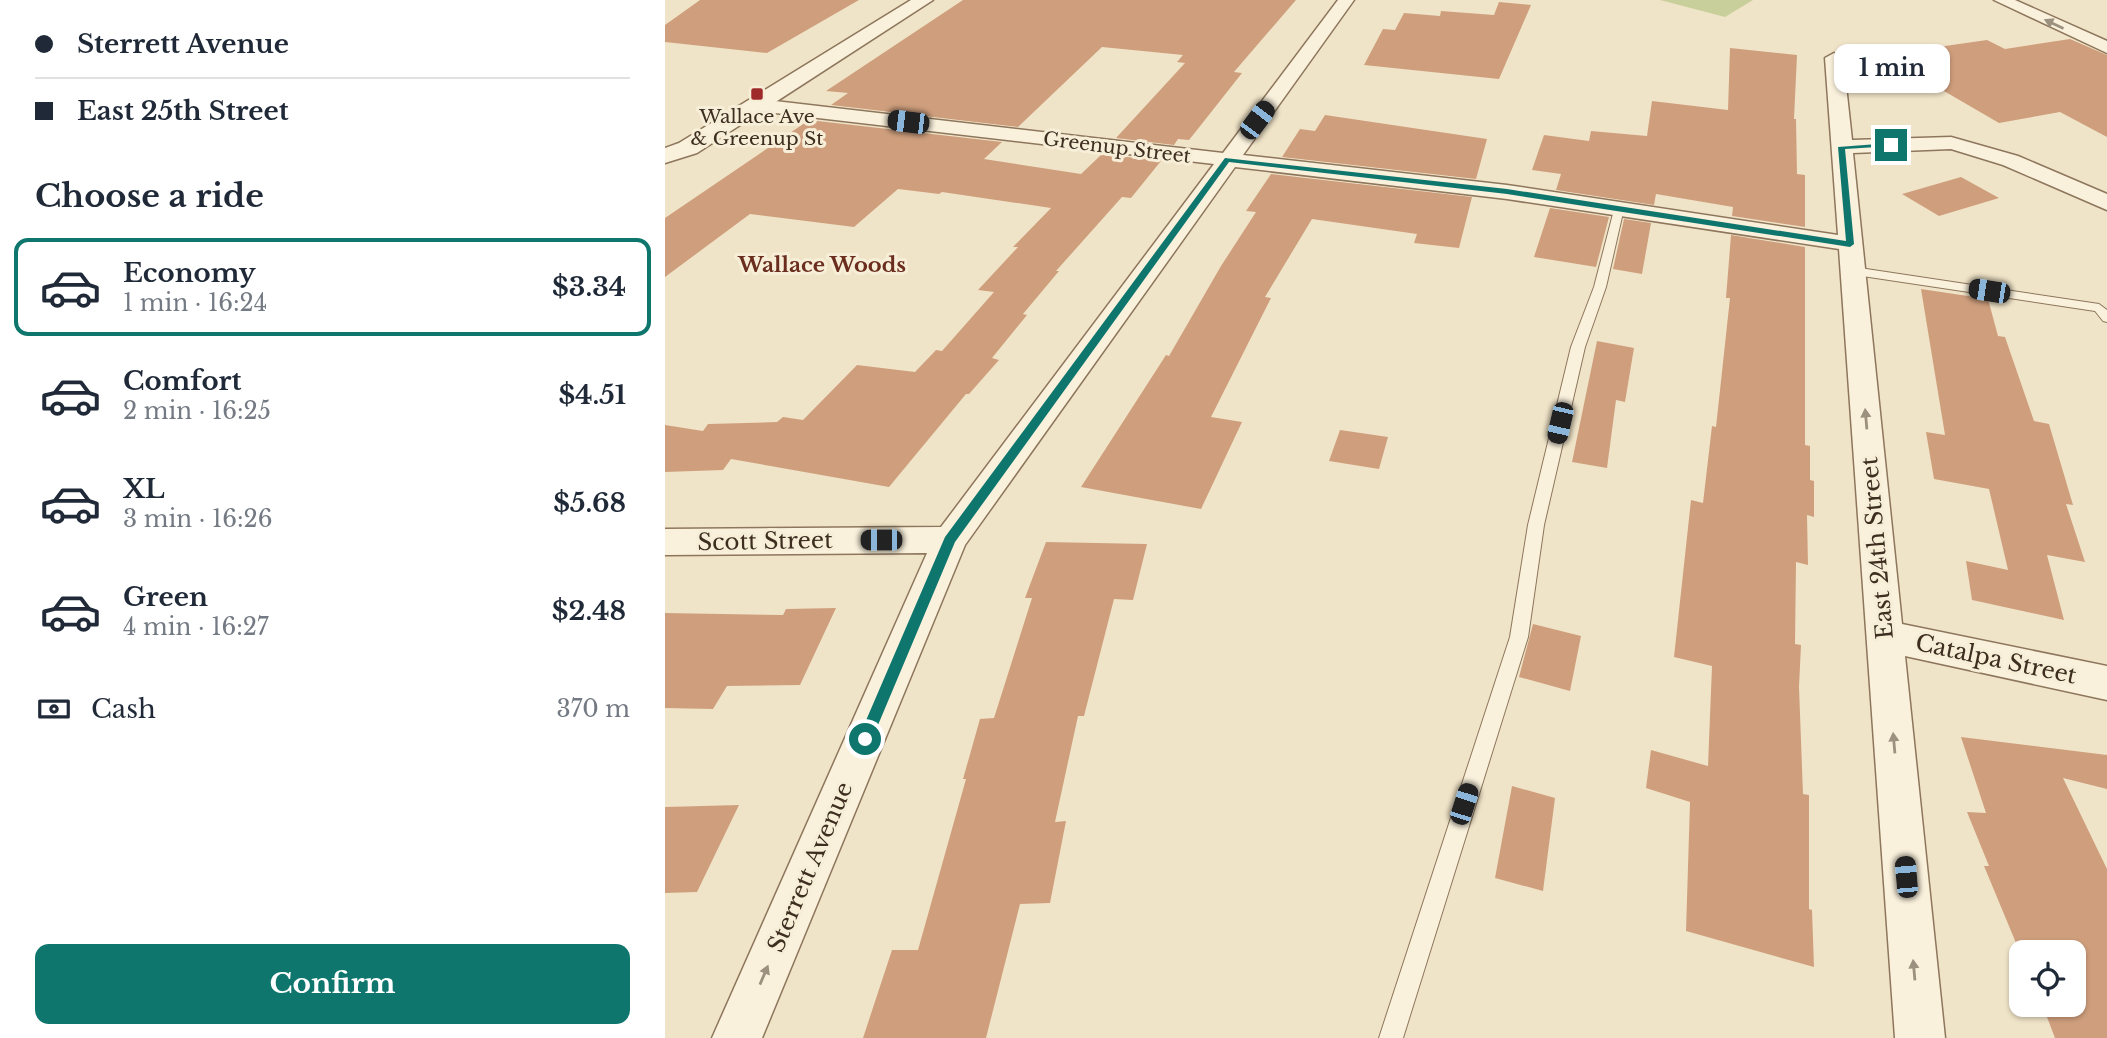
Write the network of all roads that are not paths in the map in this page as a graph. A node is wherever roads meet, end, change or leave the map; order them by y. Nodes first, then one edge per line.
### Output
1 (924, 0) edge
2 (1346, 0) edge
3 (2002, 0) edge
4 (2107, 48) edge
5 (1834, 58) dead end
6 (758, 105) junction
7 (1841, 147) junction
8 (688, 148) junction
9 (665, 156) edge
10 (1227, 160) junction
11 (665, 162) edge
12 (2107, 203) edge
13 (1619, 208) junction
14 (1851, 257) junction
15 (2107, 318) edge
16 (950, 540) junction
17 (665, 542) edge
18 (1884, 636) junction
19 (2107, 683) edge
20 (737, 1038) edge
21 (1391, 1038) edge
22 (1920, 1038) edge

1 - 6 street
2 - 10 street, Sterrett Avenue
4 -> 3 street
5 - 7 street, East 24th Street
6 - 8 street
6 - 10 street, Greenup Street
7 - 12 street
7 - 14 street, East 24th Street
8 - 9 street
8 - 11 street
10 - 13 street, Greenup Street
10 - 16 street, Sterrett Avenue
13 - 14 street, Greenup Street
13 - 21 lane
14 - 15 lane
18 -> 14 street, East 24th Street
16 - 17 street, Scott Street
20 -> 16 street, Sterrett Avenue
18 - 19 street, Catalpa Street
22 -> 18 street, East 24th Street

